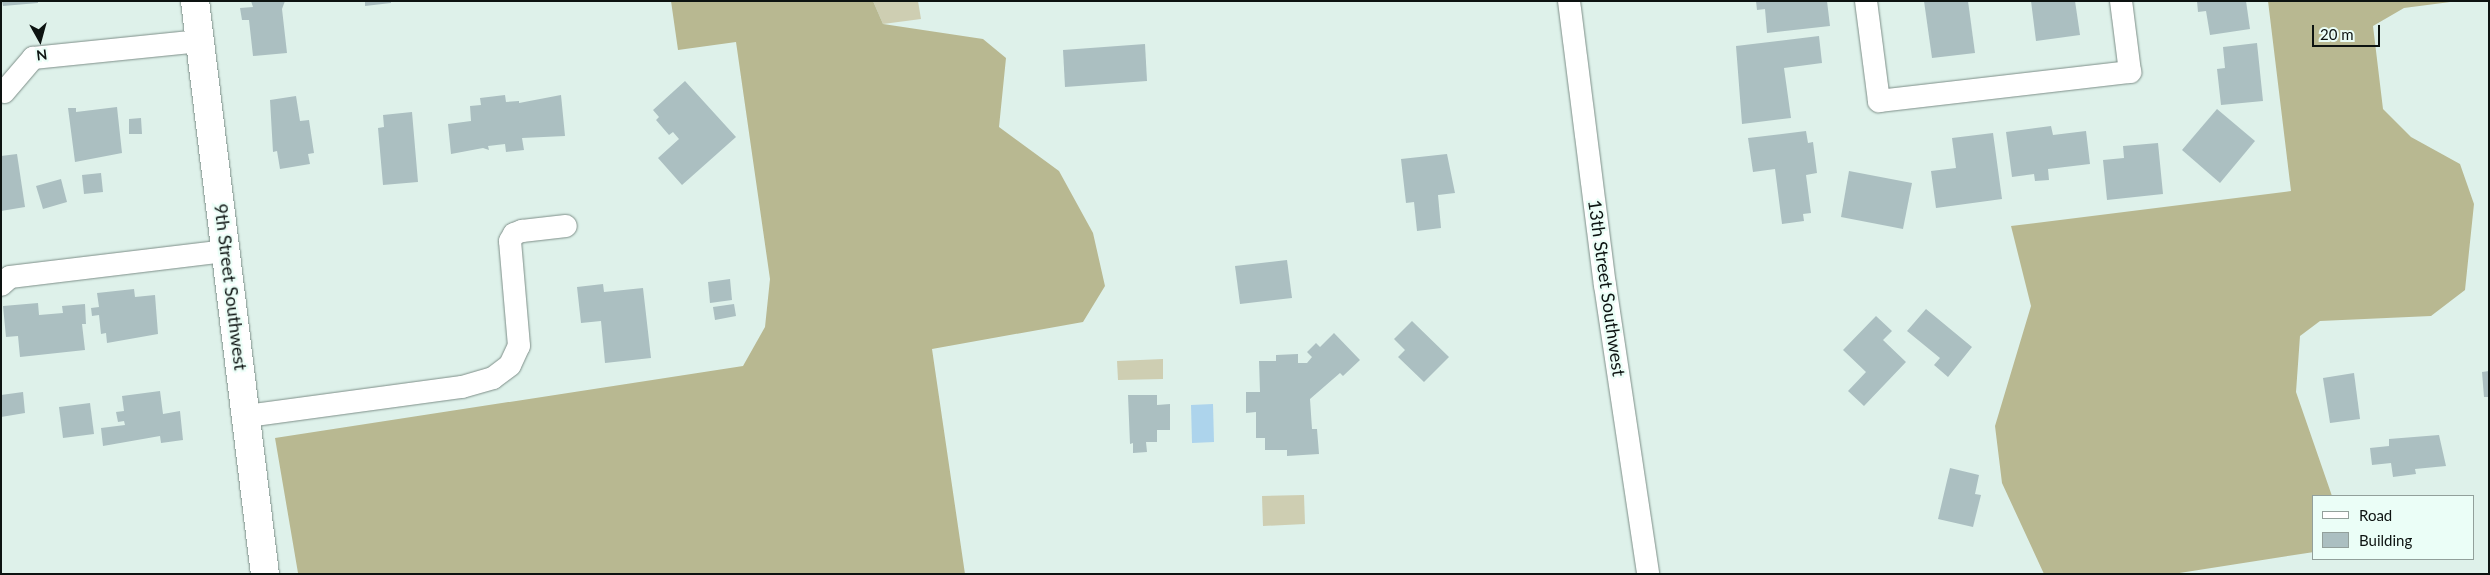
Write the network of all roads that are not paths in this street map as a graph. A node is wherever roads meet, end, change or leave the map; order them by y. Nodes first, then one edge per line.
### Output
1 (195, 1) edge
2 (1569, 1) edge
3 (1866, 1) edge
4 (2121, 1) edge
5 (200, 41) junction
6 (4, 92) dead end
7 (566, 226) dead end
8 (226, 251) junction
9 (1, 285) edge
10 (247, 416) junction
11 (265, 574) edge
12 (1648, 574) edge

1 - 5 main road, 9th Street Southwest
2 - 12 street, 13th Street Southwest
3 - 4 street
5 - 6 street
5 - 8 main road, 9th Street Southwest
7 - 10 street
8 - 9 street
8 - 10 main road, 9th Street Southwest
10 - 11 main road, 9th Street Southwest

